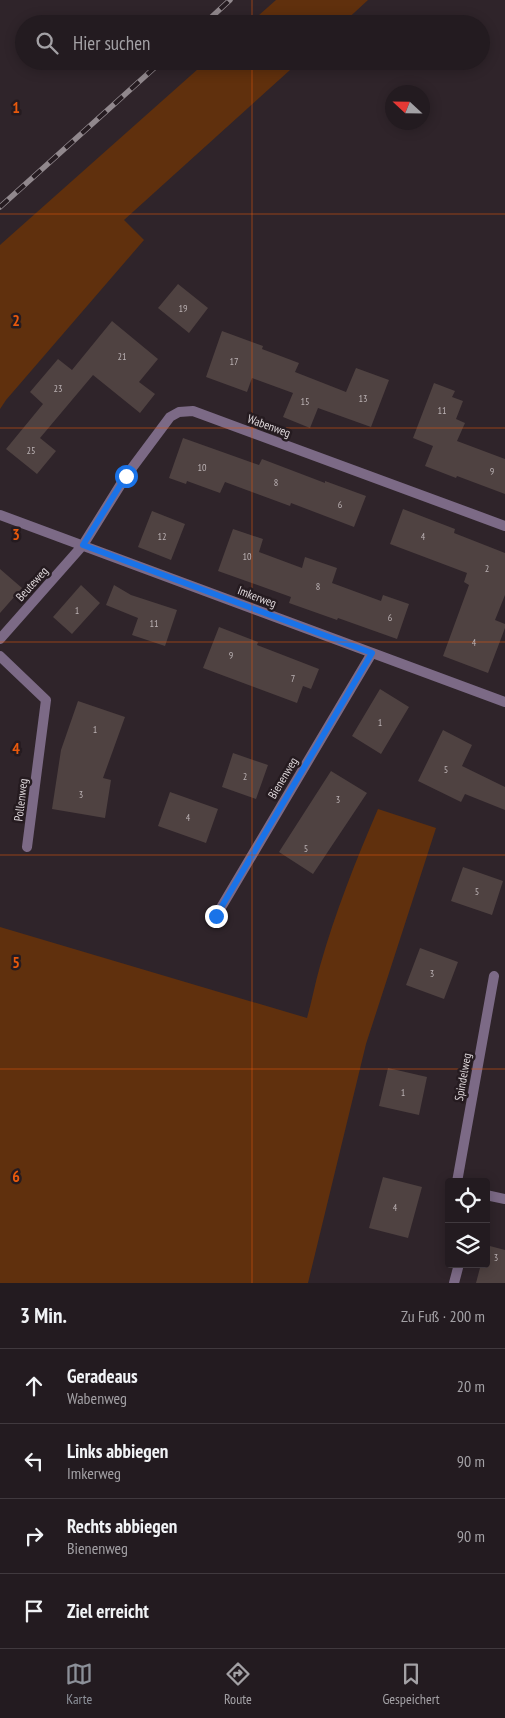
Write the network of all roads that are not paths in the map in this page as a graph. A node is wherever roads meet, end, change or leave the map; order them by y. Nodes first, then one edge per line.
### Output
1 (0, 515) edge
2 (505, 526) edge
3 (83, 545) junction
4 (0, 639) edge
5 (372, 653) junction
6 (0, 656) edge
7 (505, 702) edge
8 (27, 847) dead end
9 (216, 916) dead end
10 (494, 976) dead end
11 (458, 1178) edge
12 (490, 1196) edge
13 (505, 1199) edge
14 (457, 1268) edge
15 (454, 1283) edge

1 - 3 street, Imkerweg
2 - 3 street, Wabenweg
3 - 4 street, Beuteweg
3 - 5 street, Imkerweg
5 - 7 street, Imkerweg
5 - 9 street, Bienenweg
6 - 8 street, Pollenweg
10 - 11 street, Spindelweg
12 - 13 street
14 - 15 street

